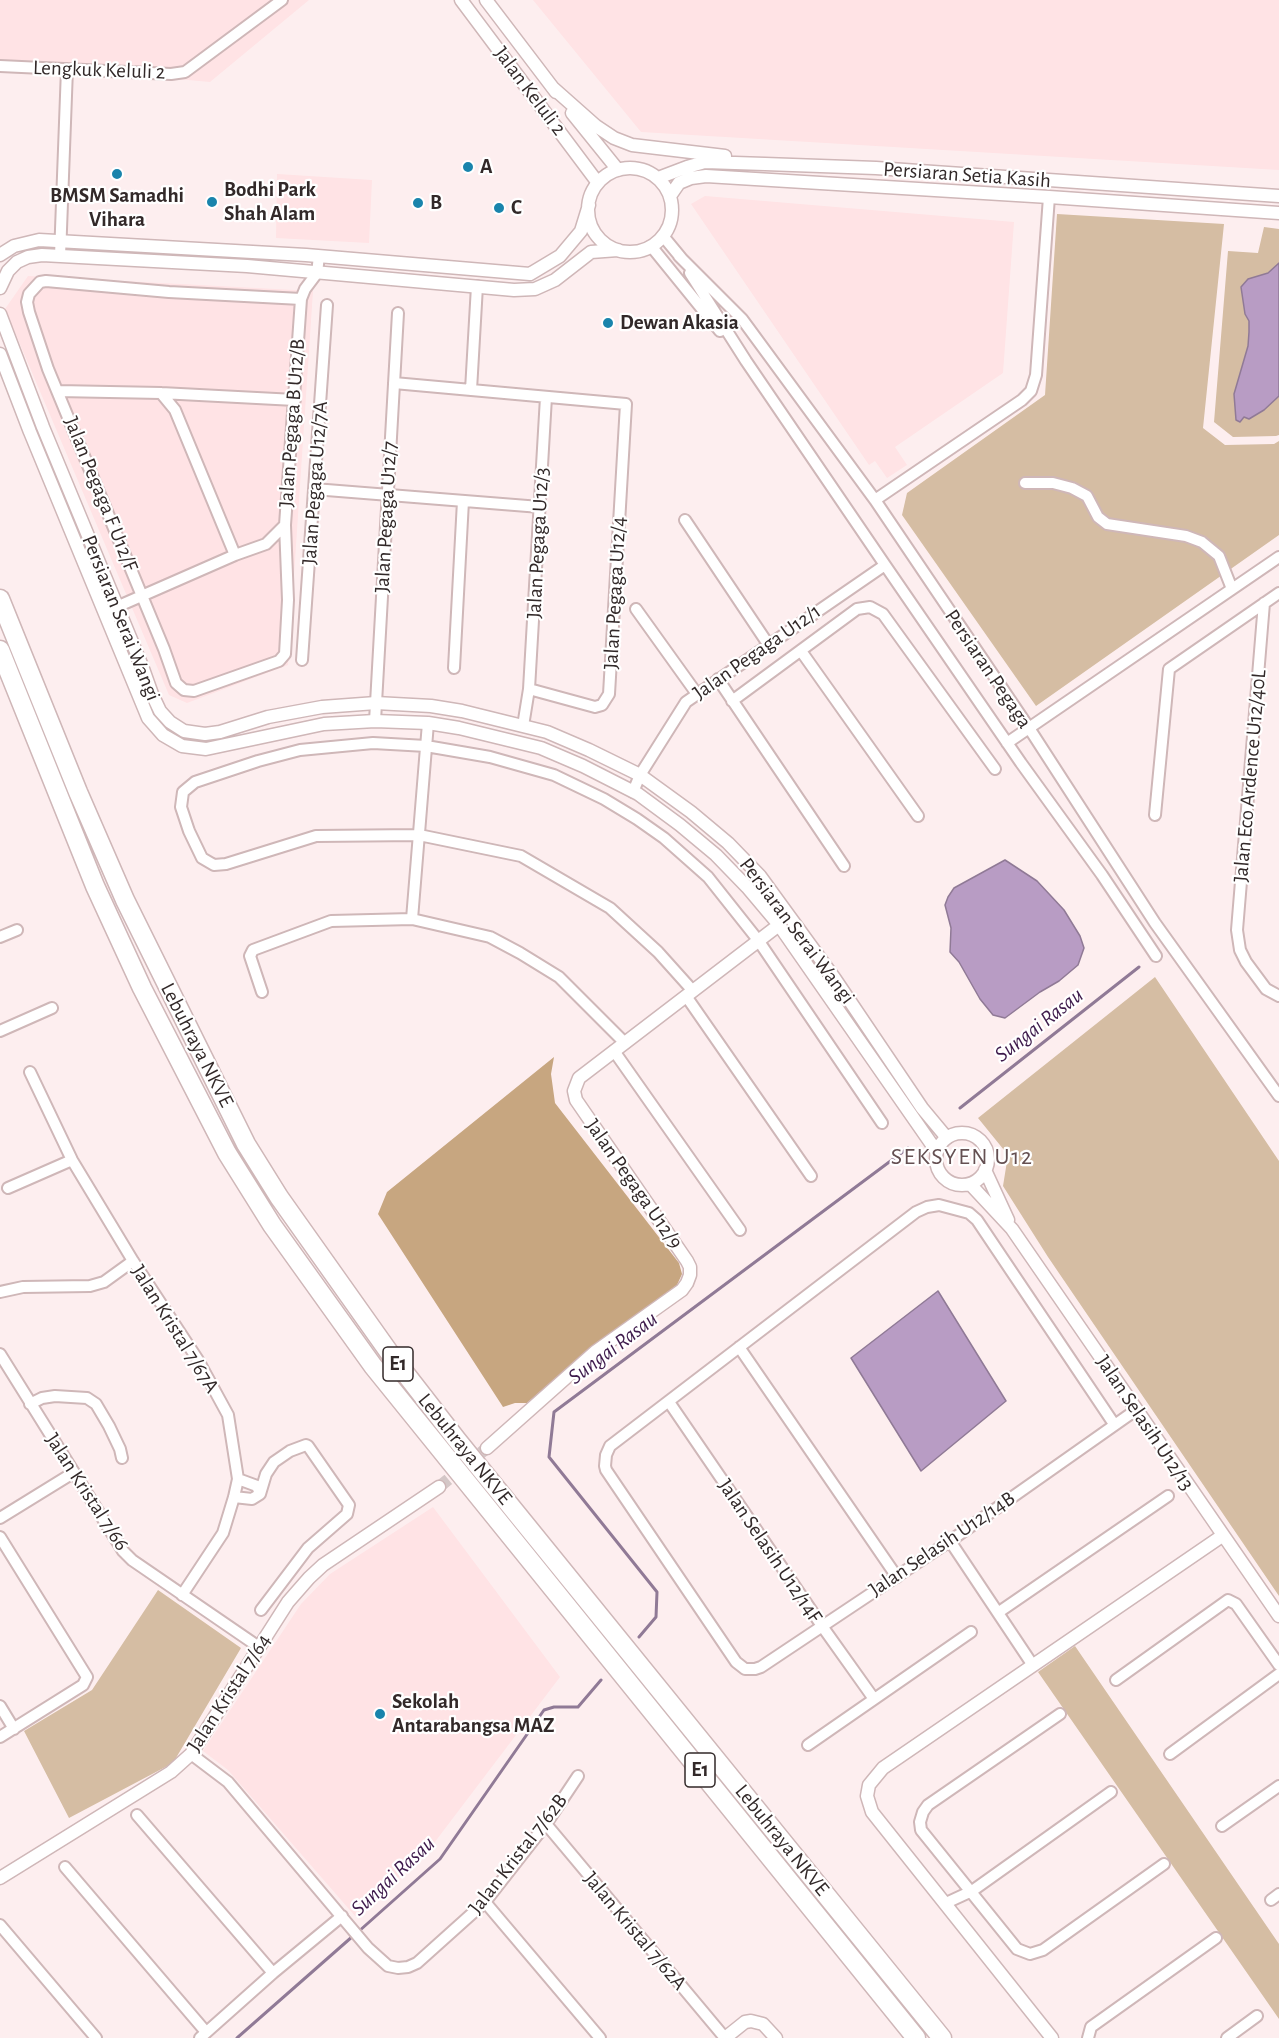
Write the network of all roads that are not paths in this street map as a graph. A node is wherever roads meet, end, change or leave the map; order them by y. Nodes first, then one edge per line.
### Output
1 (282, 0) edge
2 (461, 0) edge
3 (486, 0) edge
4 (0, 66) edge
5 (67, 69) junction
6 (552, 87) junction
7 (765, 164) junction
8 (618, 170) junction
9 (658, 178) junction
10 (598, 183) junction
11 (670, 196) junction
12 (1279, 196) edge
13 (1048, 197) junction
14 (589, 205) junction
15 (1279, 213) edge
16 (663, 236) junction
17 (60, 241) junction
18 (651, 246) junction
19 (618, 250) junction
20 (0, 255) edge
21 (60, 256) junction
22 (319, 256) junction
23 (679, 256) junction
24 (317, 273) junction
25 (477, 286) junction
26 (0, 288) edge
27 (301, 299) junction
28 (327, 305) dead end
29 (398, 313) dead end
30 (0, 314) edge
31 (0, 354) edge
32 (746, 361) junction
33 (394, 383) junction
34 (471, 390) junction
35 (58, 391) junction
36 (161, 393) junction
37 (546, 397) junction
38 (295, 400) junction
39 (1024, 483) dead end
40 (314, 489) junction
41 (388, 495) junction
42 (875, 500) junction
43 (463, 501) junction
44 (540, 507) junction
45 (685, 520) dead end
46 (285, 525) junction
47 (235, 555) junction
48 (1279, 557) edge
49 (885, 565) junction
50 (1232, 589) junction
51 (1279, 592) edge
52 (142, 595) junction
53 (0, 599) edge
54 (1264, 603) junction
55 (117, 606) junction
56 (636, 609) dead end
57 (105, 612) junction
58 (768, 644) junction
59 (0, 650) edge
60 (801, 651) junction
61 (302, 660) dead end
62 (454, 668) dead end
63 (718, 679) junction
64 (529, 689) junction
65 (697, 694) junction
66 (732, 701) junction
67 (376, 703) junction
68 (375, 721) junction
69 (428, 723) junction
70 (523, 726) junction
71 (1029, 728) junction
72 (1007, 743) junction
73 (426, 746) junction
74 (995, 770) dead end
75 (640, 775) junction
76 (633, 792) junction
77 (1155, 815) dead end
78 (918, 816) dead end
79 (419, 835) junction
80 (844, 866) dead end
81 (412, 919) junction
82 (779, 925) junction
83 (17, 930) dead end
84 (0, 937) edge
85 (759, 940) junction
86 (1156, 956) dead end
87 (261, 992) dead end
88 (689, 993) junction
89 (1279, 996) edge
90 (52, 1008) dead end
91 (0, 1031) edge
92 (620, 1047) junction
93 (30, 1072) dead end
94 (1279, 1096) edge
95 (882, 1123) dead end
96 (947, 1138) junction
97 (937, 1152) junction
98 (72, 1160) junction
99 (985, 1170) junction
100 (811, 1176) dead end
101 (970, 1184) junction
102 (8, 1188) dead end
103 (1012, 1229) junction
104 (740, 1230) dead end
105 (134, 1262) junction
106 (0, 1292) edge
107 (739, 1347) junction
108 (0, 1354) edge
109 (669, 1402) junction
110 (30, 1404) junction
111 (1136, 1410) junction
112 (1114, 1424) junction
113 (487, 1448) tunnel mouth
114 (122, 1458) dead end
115 (73, 1473) junction
116 (238, 1479) junction
117 (439, 1487) tunnel mouth
118 (260, 1494) junction
119 (1168, 1496) dead end
120 (234, 1497) junction
121 (0, 1518) edge
122 (1222, 1536) junction
123 (0, 1537) edge
124 (950, 1541) junction
125 (897, 1576) junction
126 (182, 1595) junction
127 (261, 1610) dead end
128 (999, 1612) junction
129 (1279, 1616) edge
130 (822, 1626) junction
131 (971, 1632) dead end
132 (259, 1647) junction
133 (1032, 1664) junction
134 (1279, 1665) edge
135 (1279, 1674) edge
136 (1116, 1680) dead end
137 (874, 1699) junction
138 (0, 1706) edge
139 (1060, 1714) dead end
140 (14, 1729) junction
141 (0, 1737) edge
142 (808, 1744) dead end
143 (191, 1754) junction
144 (1170, 1754) dead end
145 (578, 1776) dead end
146 (1279, 1786) edge
147 (1111, 1792) dead end
148 (138, 1815) dead end
149 (546, 1824) junction
150 (1222, 1826) dead end
151 (1164, 1864) dead end
152 (65, 1867) dead end
153 (1, 1875) edge
154 (972, 1891) junction
155 (485, 1902) junction
156 (946, 1903) junction
157 (345, 1921) junction
158 (0, 1924) edge
159 (1216, 1938) dead end
160 (273, 1973) junction
161 (1257, 2016) dead end
162 (203, 2035) edge
163 (96, 2038) edge
164 (600, 2038) edge
165 (725, 2038) edge
166 (776, 2038) edge
167 (916, 2038) edge
168 (942, 2038) edge
169 (1052, 2038) edge
170 (1088, 2038) edge
171 (1227, 2038) edge

1 - 5 street, Lengkuk Keluli 2
2 - 10 street, Jalan Keluli 2
3 - 6 street, Jalan Keluli 2
4 - 5 street, Lengkuk Keluli 2
5 - 17 street
6 - 7 street
6 - 8 street, Jalan Keluli 2
7 - 9 street, Persiaran Setia Kasih
7 - 12 street, Persiaran Setia Kasih
8 - 9 street
8 - 10 street
9 - 11 street
10 - 14 street
11 - 13 street, Persiaran Setia Kasih
11 - 16 street
13 - 15 street, Persiaran Setia Kasih
13 - 42 street
14 - 19 street
14 - 22 street
16 - 18 street
16 - 23 street, Persiaran Pegaga
17 - 20 street
17 - 21 street
17 - 22 street
18 - 19 street
18 - 32 street, Persiaran Pegaga
19 - 25 street
21 - 24 street
21 - 26 street
22 - 24 street
23 - 32 street, Persiaran Pegaga
23 - 42 street, Persiaran Pegaga
24 - 25 street
24 - 27 street, Jalan Pegaga B U12/B
25 - 34 street
27 - 35 street, Jalan Pegaga F U12/F
27 - 38 street, Jalan Pegaga B U12/B
28 - 40 street, Jalan Pegaga U12/7A
29 - 33 street, Jalan Pegaga U12/7
30 - 55 street, Persiaran Serai Wangi
31 - 57 street, Persiaran Serai Wangi
32 - 49 street, Persiaran Pegaga
33 - 34 street
33 - 41 street, Jalan Pegaga U12/7
34 - 37 street
35 - 36 street
35 - 52 street, Jalan Pegaga F U12/F
36 - 38 street
36 - 47 street
37 - 44 street, Jalan Pegaga U12/3
37 - 64 street, Jalan Pegaga U12/4
38 - 46 street, Jalan Pegaga B U12/B
39 - 50 street
40 - 41 street
40 - 61 street, Jalan Pegaga U12/7A
41 - 43 street
41 - 67 street, Jalan Pegaga U12/7
42 - 71 street, Persiaran Pegaga
43 - 44 street
43 - 62 street
44 - 64 street, Jalan Pegaga U12/3
45 - 58 street
46 - 47 street, Jalan Pegaga B U12/B
46 - 52 street, Jalan Pegaga F U12/F
47 - 52 street, Jalan Pegaga B U12/B
48 - 50 street
49 - 58 street, Jalan Pegaga U12/1
49 - 72 street, Persiaran Pegaga
50 - 71 street
51 - 54 street
52 - 55 street, Jalan Pegaga B U12/B
53 - 168 highway, Lebuhraya NKVE / E1
54 - 77 street
54 - 89 street, Jalan Eco Ardence U12/40L
55 - 57 street, Jalan Pegaga B U12/B
55 - 67 street, Persiaran Serai Wangi
56 - 65 street
57 - 68 street, Persiaran Serai Wangi
58 - 63 street, Jalan Pegaga U12/1
59 - 167 highway, Lebuhraya NKVE / E1
60 - 66 street
60 - 74 street
60 - 78 street
63 - 65 street, Jalan Pegaga U12/1
63 - 66 street
64 - 70 street, Jalan Pegaga U12/3
65 - 75 street, Jalan Pegaga U12/1
66 - 80 street
67 - 68 street, Jalan Pegaga U12/7
67 - 70 street, Persiaran Serai Wangi
68 - 69 street, Persiaran Serai Wangi
69 - 73 street
69 - 76 street, Persiaran Serai Wangi
70 - 75 street, Persiaran Serai Wangi
71 - 72 street
71 - 94 street, Persiaran Pegaga
72 - 86 street, Persiaran Pegaga
73 - 79 street
73 - 79 street
73 - 85 street
75 - 76 street, Jalan Pegaga U12/1
75 - 96 street, Persiaran Serai Wangi
76 - 82 street, Persiaran Serai Wangi
79 - 81 street
79 - 88 street
81 - 87 street
81 - 92 street
82 - 85 street, Jalan Pegaga U12/9
82 - 97 street, Persiaran Serai Wangi
83 - 84 street
85 - 88 street, Jalan Pegaga U12/9
85 - 95 street
88 - 92 street, Jalan Pegaga U12/9
88 - 100 street
90 - 91 street
92 - 104 street
92 - 113 street, Jalan Pegaga U12/9
93 - 98 street, Jalan Kristal 7/67A
96 - 97 street
96 - 99 street
97 - 101 street
98 - 102 street
98 - 105 street, Jalan Kristal 7/67A
99 - 101 street
99 - 103 street, Jalan Selasih U12/13
101 - 103 street, Jalan Selasih U12/13
103 - 111 street, Jalan Selasih U12/13
105 - 106 street
105 - 116 street, Jalan Kristal 7/67A
107 - 109 street
107 - 112 street
107 - 125 street
108 - 110 street, Jalan Kristal 7/66
109 - 130 street, Jalan Selasih U12/14F
109 - 130 street, Jalan Selasih U12/14B
110 - 114 street
110 - 115 street, Jalan Kristal 7/66
111 - 112 street, Jalan Selasih U12/14B
111 - 122 street, Jalan Selasih U12/13
112 - 124 street, Jalan Selasih U12/14B
115 - 121 street
115 - 126 street, Jalan Kristal 7/66
116 - 118 street
116 - 120 street, Jalan Kristal 7/67A
117 - 132 street, Jalan Kristal 7/64
118 - 120 street
118 - 127 street
119 - 128 street
120 - 126 street, Jalan Kristal 7/67A
122 - 129 street, Jalan Selasih U12/13
122 - 133 street
123 - 140 street
124 - 125 street, Jalan Selasih U12/14B
124 - 128 street
125 - 130 street, Jalan Selasih U12/14B
126 - 132 street, Jalan Kristal 7/66
128 - 133 street
130 - 137 street, Jalan Selasih U12/14F
131 - 137 street
132 - 143 street, Jalan Kristal 7/64
133 - 156 street
134 - 136 street
135 - 144 street
137 - 142 street
138 - 140 street
139 - 154 street
140 - 141 street
143 - 153 street, Jalan Kristal 7/64
143 - 157 street, Jalan Kristal 7/62B
145 - 149 street, Jalan Kristal 7/62B
146 - 150 street
147 - 154 street
148 - 160 street
149 - 155 street, Jalan Kristal 7/62B
149 - 165 street, Jalan Kristal 7/62A
151 - 154 street
152 - 162 street
154 - 156 street
155 - 157 street, Jalan Kristal 7/62B
155 - 164 street
156 - 169 street
157 - 160 street
158 - 163 street
159 - 170 street
160 - 162 street
161 - 171 street
165 - 166 street

